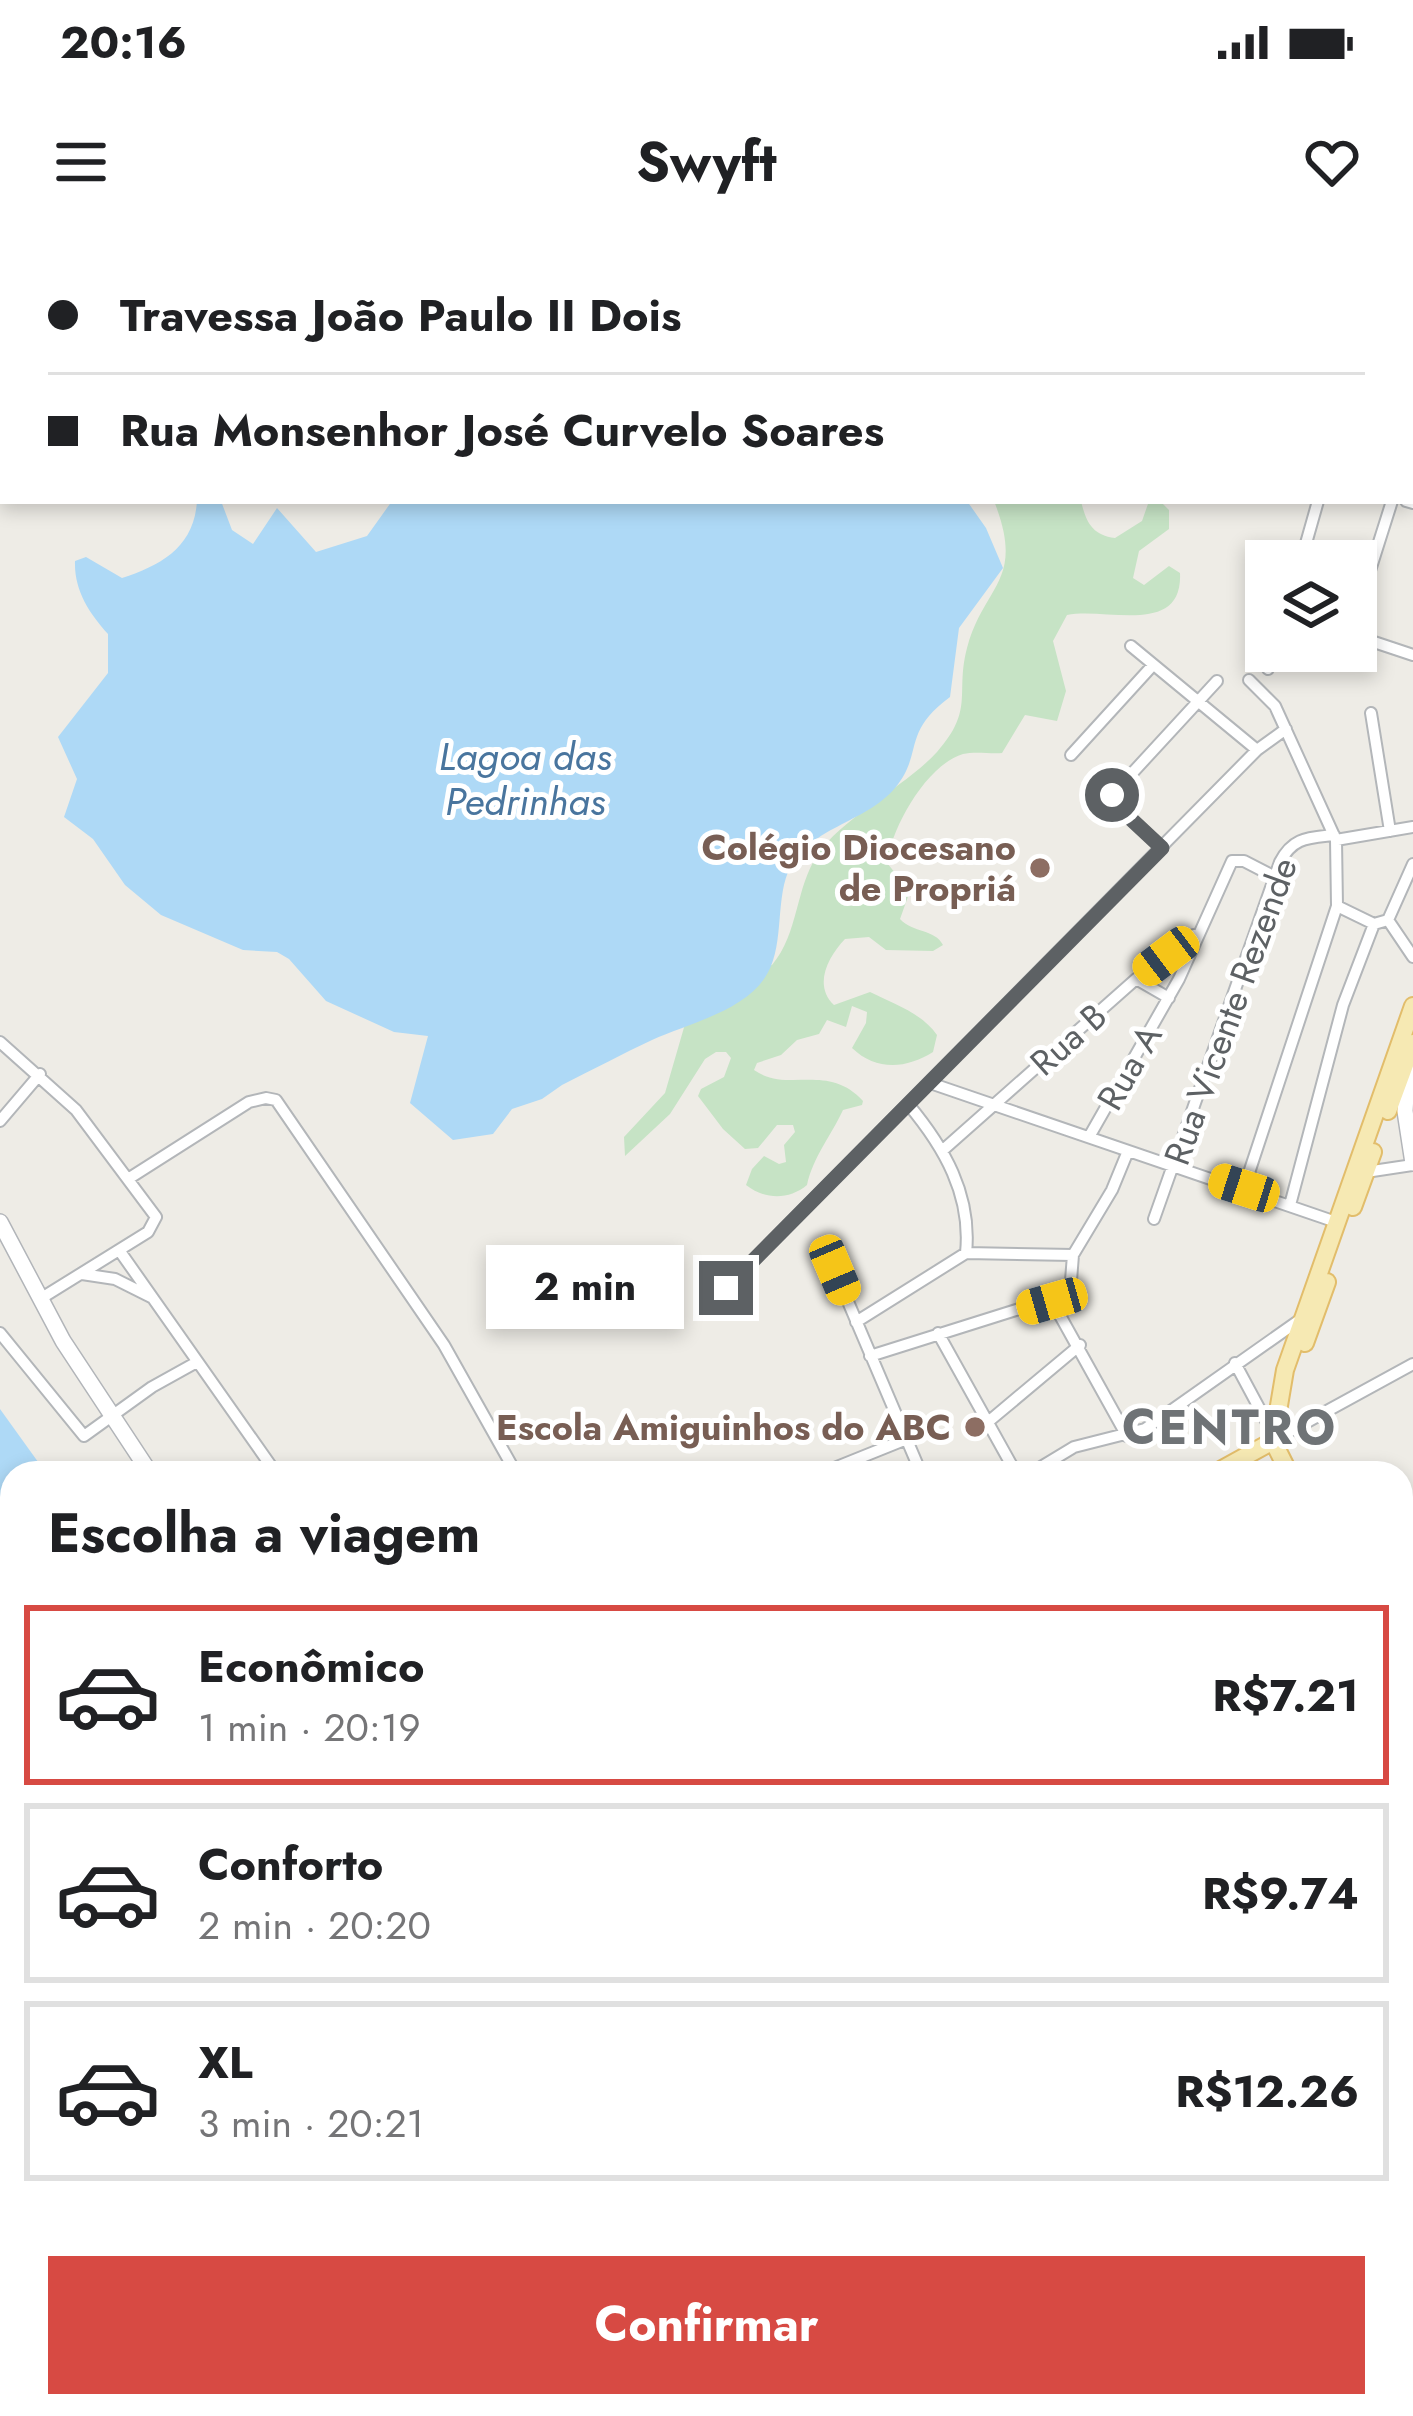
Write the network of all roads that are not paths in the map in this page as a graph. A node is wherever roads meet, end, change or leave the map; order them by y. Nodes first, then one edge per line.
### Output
1 (1317, 504) edge
2 (1391, 504) edge
3 (1307, 540) edge
4 (1377, 548) edge
5 (1377, 643) edge
6 (1130, 646) dead end
7 (1413, 655) edge
8 (1153, 665) junction
9 (1249, 680) dead end
10 (1217, 681) dead end
11 (1200, 700) junction
12 (1371, 712) dead end
13 (1286, 729) junction
14 (1257, 750) junction
15 (1071, 755) dead end
16 (1413, 827) edge
17 (1390, 831) junction
18 (1335, 838) junction
19 (1162, 848) junction
20 (1413, 864) edge
21 (1274, 876) junction
22 (1337, 906) junction
23 (1388, 920) junction
24 (1374, 924) junction
25 (1197, 933) junction
26 (1413, 957) edge
27 (1136, 979) junction
28 (1169, 998) junction
29 (1413, 1006) edge
30 (0, 1042) edge
31 (1411, 1050) edge
32 (40, 1074) junction
33 (931, 1083) junction
34 (1387, 1100) junction
35 (908, 1104) junction
36 (995, 1104) junction
37 (0, 1121) edge
38 (1089, 1137) junction
39 (943, 1150) junction
40 (1129, 1151) junction
41 (1413, 1164) edge
42 (1172, 1165) junction
43 (1360, 1172) junction
44 (128, 1179) junction
45 (1244, 1188) junction
46 (1290, 1205) junction
47 (1154, 1219) dead end
48 (0, 1222) edge
49 (1336, 1222) junction
50 (118, 1250) junction
51 (966, 1253) junction
52 (1073, 1255) junction
53 (835, 1270) dead end
54 (82, 1274) junction
55 (726, 1288) dead end
56 (40, 1299) junction
57 (1052, 1301) junction
58 (159, 1302) junction
59 (1309, 1316) junction
60 (856, 1322) junction
61 (0, 1333) edge
62 (938, 1333) junction
63 (1080, 1345) junction
64 (870, 1356) junction
65 (196, 1362) junction
66 (1235, 1363) junction
67 (1413, 1364) edge
68 (109, 1415) junction
69 (988, 1421) junction
70 (1127, 1436) junction
71 (1273, 1438) junction
72 (904, 1439) junction
73 (913, 1456) junction
74 (142, 1461) edge
75 (267, 1461) edge
76 (509, 1461) edge
77 (851, 1461) edge
78 (915, 1461) edge
79 (918, 1461) edge
80 (1010, 1461) edge
81 (1052, 1461) edge
82 (1234, 1461) edge
83 (1283, 1461) edge

1 - 3 street
2 - 4 street
5 - 7 street
6 - 8 street
8 - 11 street
8 - 15 street
9 - 13 street
10 - 11 street
11 - 14 street
11 - 19 street
12 - 17 street
13 - 14 street
13 - 18 street
14 - 19 street
16 - 17 street
17 - 18 street
18 - 21 street, Rua Vicente Rezende
18 - 22 street
19 - 33 street
20 - 23 street
21 - 25 street, Rua A
21 - 42 street, Rua Vicente Rezende
22 - 24 street
22 - 45 street
23 - 24 street
23 - 26 street
24 - 46 street
25 - 27 street, Rua B
25 - 28 street, Rua A
27 - 28 street
27 - 36 street, Rua B
28 - 38 street, Rua A
29 - 34 main road
30 - 32 street
31 - 34 main road
31 - 41 main road
32 - 37 street
32 - 44 street
33 - 35 street
33 - 36 street
34 - 43 main road
35 - 39 street
35 - 55 street
36 - 38 street
36 - 39 street, Rua B
38 - 40 street
39 - 51 street
40 - 42 street
40 - 52 street
41 - 43 street
42 - 45 street
42 - 47 street, Rua Vicente Rezende
43 - 49 main road
43 - 59 main road
44 - 50 street
44 - 76 street
45 - 46 street
46 - 49 street
48 - 56 main road
49 - 59 main road
50 - 54 street
50 - 58 street
51 - 52 street
51 - 60 street
52 - 57 street
53 - 60 street
54 - 56 street
54 - 58 street
56 - 68 main road
57 - 62 street
57 - 63 street
58 - 65 street
59 - 66 street
59 - 71 main road
60 - 64 street
61 - 68 street
62 - 64 street
62 - 69 street
63 - 69 street
63 - 70 street
64 - 72 street
65 - 68 street
65 - 75 street
66 - 70 street
66 - 71 street
67 - 71 street
68 - 74 main road
69 - 80 street
70 - 81 street
71 - 82 main road
71 - 83 main road
72 - 73 street
72 - 77 street
73 - 78 street
73 - 79 street

